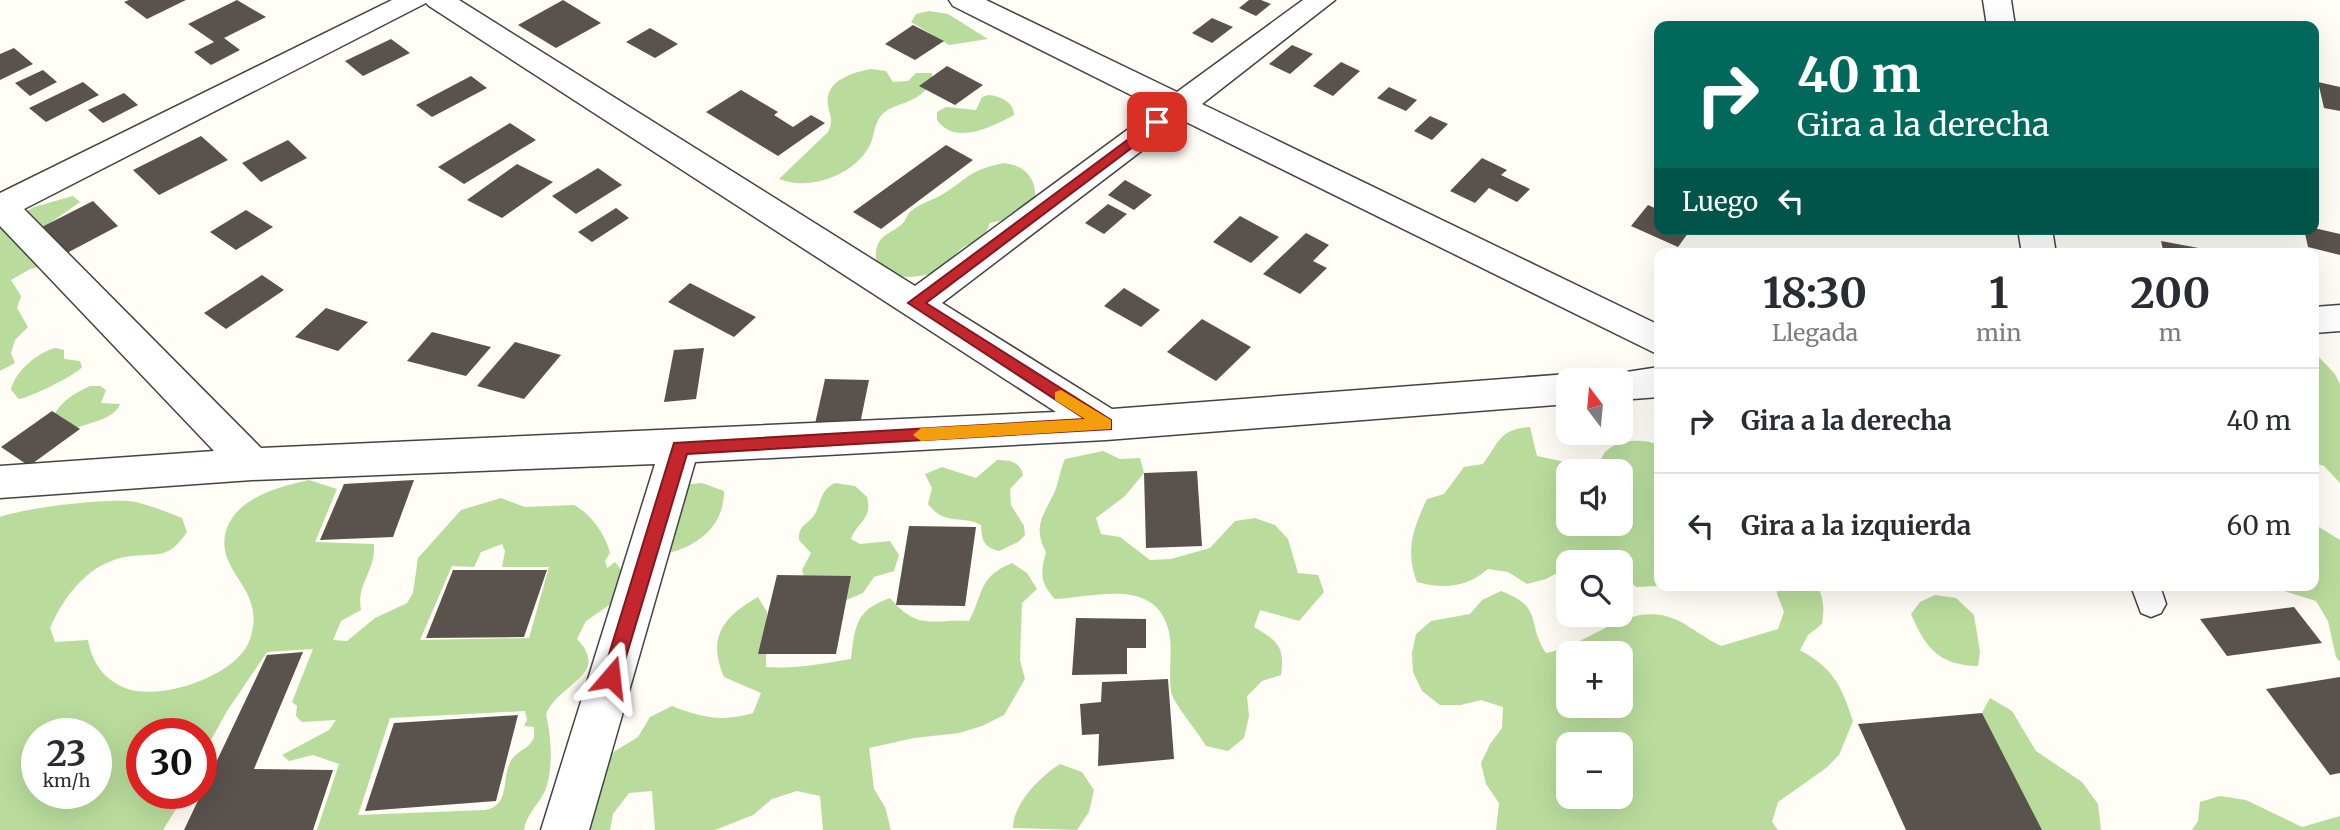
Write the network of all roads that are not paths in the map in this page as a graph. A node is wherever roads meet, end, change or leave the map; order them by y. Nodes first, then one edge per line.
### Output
1 (414, 0) edge
2 (439, 0) edge
3 (963, 0) edge
4 (1321, 0) edge
5 (1997, 0) edge
6 (2000, 21) edge
7 (1179, 106) junction
8 (1, 206) edge
9 (916, 303) junction
10 (2340, 318) edge
11 (2319, 320) edge
12 (1654, 339) edge
13 (1654, 382) edge
14 (1633, 384) edge
15 (1556, 390) edge
16 (1106, 425) junction
17 (680, 447) junction
18 (252, 464) junction
19 (0, 482) edge
20 (565, 830) edge

1 - 8 street
2 - 9 street
3 - 7 street
4 - 7 street
5 - 6 street
7 - 9 street
7 - 12 street
8 - 18 street
9 - 16 street
10 - 11 street
13 - 14 street
15 - 16 street
16 - 17 street
17 - 18 street
17 - 20 street
18 - 19 street

